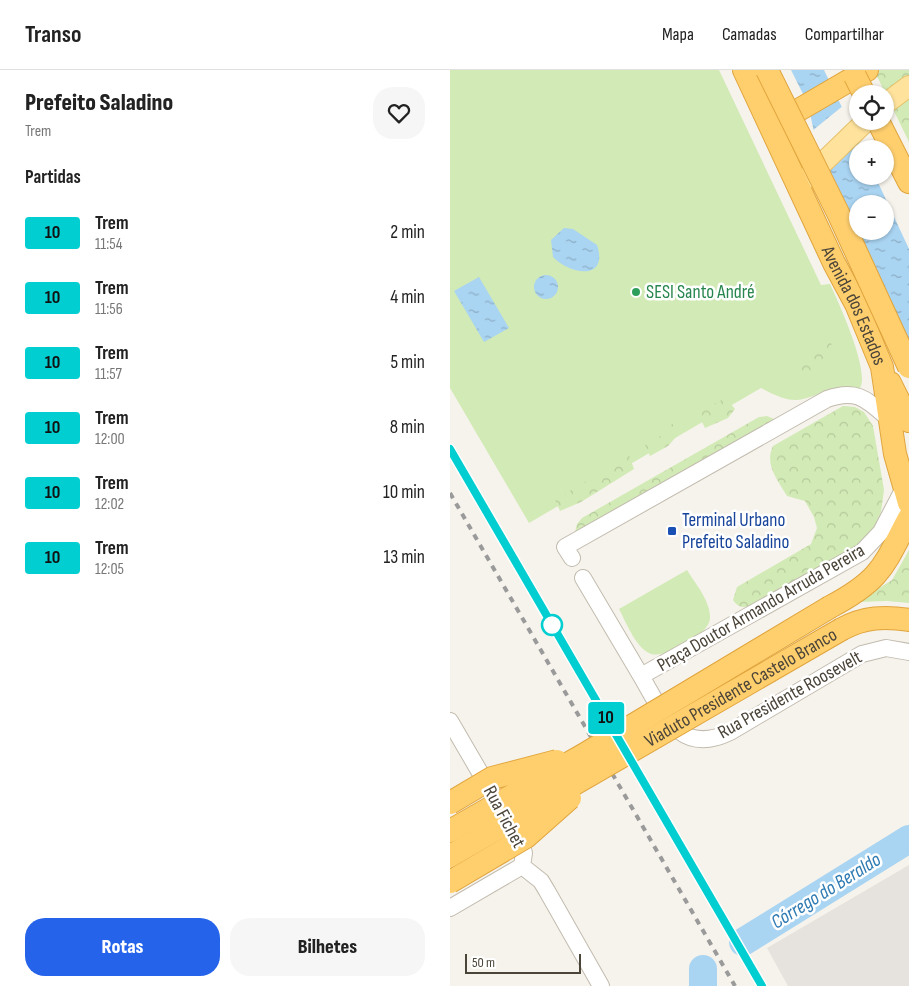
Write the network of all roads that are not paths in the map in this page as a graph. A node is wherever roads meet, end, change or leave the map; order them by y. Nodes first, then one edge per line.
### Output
1 (744, 70) edge
2 (767, 70) edge
3 (861, 77) edge
4 (909, 86) edge
5 (894, 97) edge
6 (767, 118) junction
7 (857, 130) edge
8 (883, 130) edge
9 (909, 182) edge
10 (799, 186) junction
11 (909, 367) edge
12 (899, 420) edge
13 (906, 496) edge
14 (909, 518) edge
15 (572, 558) dead end
16 (583, 578) dead end
17 (909, 620) edge
18 (909, 652) edge
19 (641, 676) junction
20 (450, 721) edge
21 (585, 754) junction
22 (596, 773) junction
23 (450, 803) edge
24 (450, 830) edge
25 (450, 856) edge
26 (522, 866) junction
27 (450, 882) edge
28 (450, 908) edge
29 (601, 986) edge

1 - 6 highway, Avenida dos Estados
2 - 11 highway, Avenida dos Estados, bridge
3 - 6 highway
4 - 5 main road
6 - 10 highway, Avenida dos Estados
7 - 10 main road
8 - 9 highway
10 - 12 highway, Avenida dos Estados
12 - 13 highway, Avenida dos Estados
12 - 15 street
13 - 19 street, Praça Doutor Armando Arruda Pereira
14 - 21 highway, Viaduto Presidente Castelo Branco, bridge
16 - 19 street, Praça Doutor Armando Arruda Pereira
17 - 22 highway, Viaduto Presidente Castelo Branco, bridge
18 - 19 street, Rua Presidente Roosevelt
20 - 26 street, Rua Fichet
21 - 23 highway, bridge
21 - 24 highway, Viaduto Presidente Castelo Branco, bridge
22 - 25 highway, Viaduto Presidente Castelo Branco, bridge
22 - 27 highway, bridge
26 - 28 street
26 - 29 street, Rua Fichet

